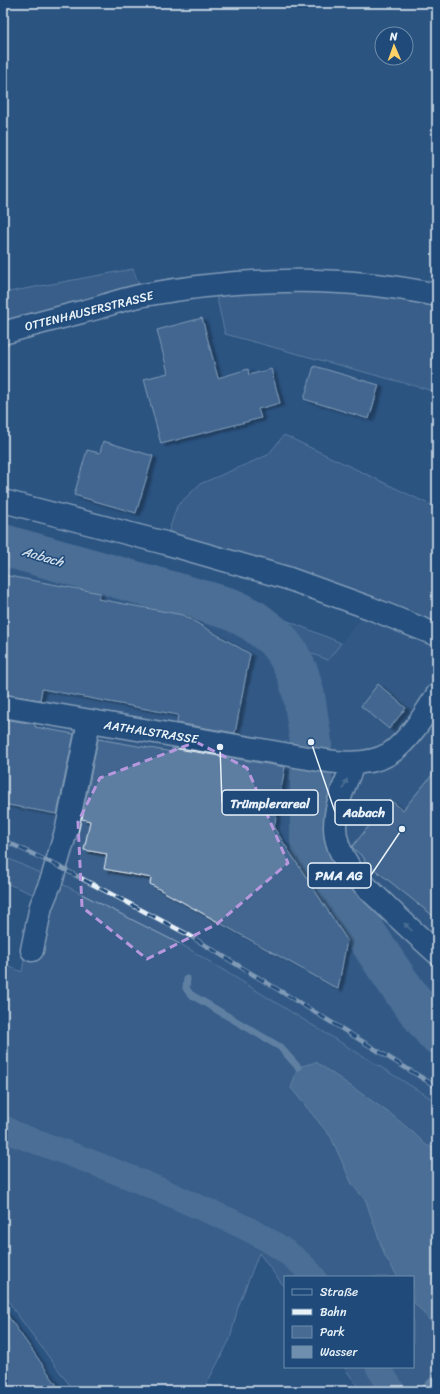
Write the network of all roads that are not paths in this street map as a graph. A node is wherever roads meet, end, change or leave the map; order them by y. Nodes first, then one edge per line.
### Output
1 (437, 295) edge
2 (3, 333) edge
3 (3, 501) edge
4 (437, 635) edge
5 (437, 696) edge
6 (3, 706) edge
7 (89, 722) junction
8 (344, 762) junction
9 (32, 950) dead end
10 (437, 953) edge

1 - 2 main road, OTTENHAUSERSTRASSE
3 - 4 main road
5 - 8 main road, AATHALSTRASSE
6 - 7 main road, AATHALSTRASSE
7 - 8 main road, AATHALSTRASSE
7 - 9 main road
10 -> 8 main road

